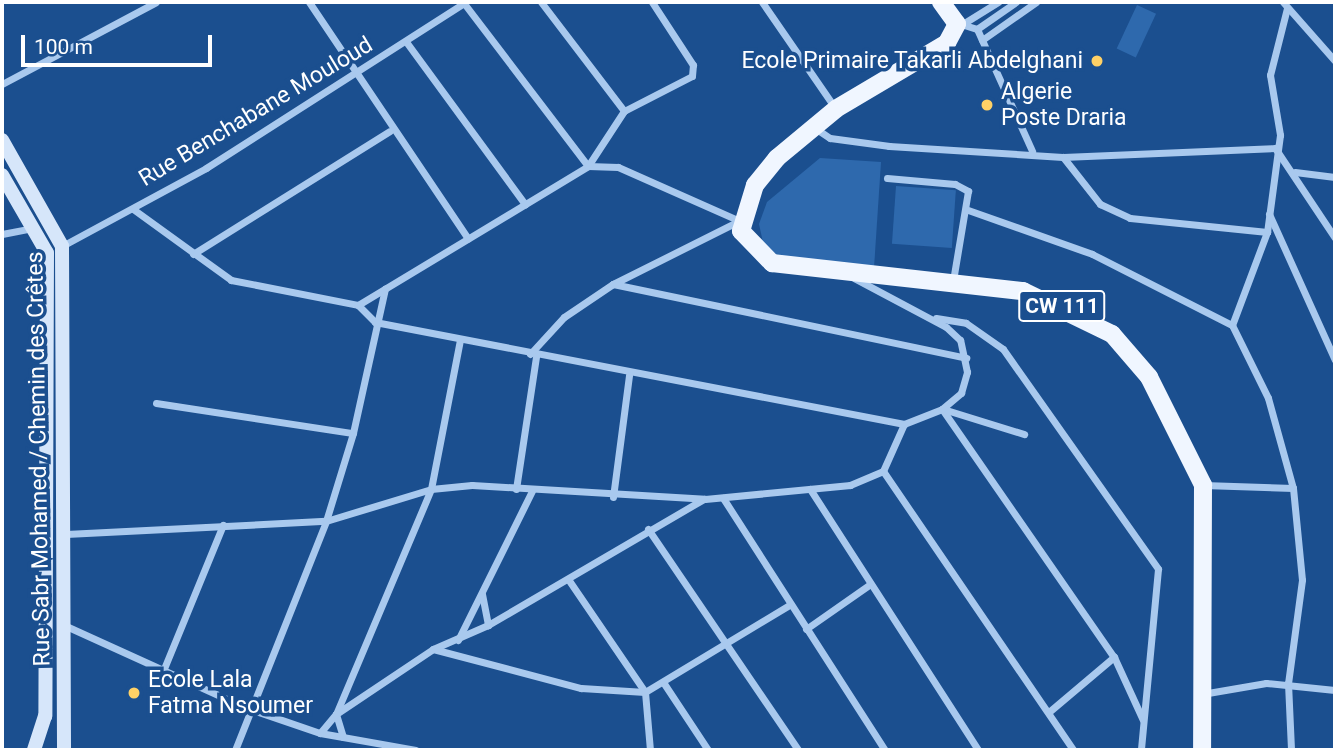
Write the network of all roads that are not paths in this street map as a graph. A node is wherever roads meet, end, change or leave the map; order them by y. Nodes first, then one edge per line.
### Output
1 (153, 2) edge
2 (309, 2) edge
3 (464, 2) edge
4 (541, 2) edge
5 (652, 2) edge
6 (762, 2) edge
7 (942, 2) edge
8 (998, 2) edge
9 (1016, 2) edge
10 (1036, 2) edge
11 (1285, 5) edge
12 (960, 24) junction
13 (977, 29) junction
14 (982, 40) junction
15 (407, 43) junction
16 (1335, 59) edge
17 (352, 74) junction
18 (2, 84) edge
19 (836, 109) junction
20 (624, 111) junction
21 (815, 128) junction
22 (390, 131) junction
23 (2, 140) edge
24 (1275, 148) junction
25 (1032, 151) junction
26 (1063, 157) junction
27 (588, 166) junction
28 (1295, 172) junction
29 (2, 175) edge
30 (1335, 177) edge
31 (887, 178) dead end
32 (525, 204) junction
33 (133, 209) junction
34 (968, 210) junction
35 (1269, 213) junction
36 (740, 220) junction
37 (34, 227) junction
38 (1267, 232) junction
39 (2, 234) edge
40 (1335, 238) edge
41 (468, 239) junction
42 (62, 246) junction
43 (193, 254) junction
44 (844, 273) junction
45 (953, 281) junction
46 (613, 284) junction
47 (385, 289) junction
48 (358, 305) junction
49 (932, 317) junction
50 (375, 323) junction
51 (1232, 326) junction
52 (460, 341) junction
53 (533, 354) junction
54 (966, 358) junction
55 (1335, 360) edge
56 (629, 375) junction
57 (156, 402) dead end
58 (942, 409) junction
59 (904, 424) junction
60 (354, 433) junction
61 (1024, 434) dead end
62 (883, 471) junction
63 (1203, 485) junction
64 (1293, 488) junction
65 (431, 489) junction
66 (516, 489) junction
67 (810, 489) junction
68 (533, 491) junction
69 (613, 497) junction
70 (723, 498) junction
71 (705, 499) junction
72 (326, 521) junction
73 (223, 524) junction
74 (648, 529) junction
75 (66, 534) junction
76 (568, 579) junction
77 (869, 585) junction
78 (481, 594) junction
79 (791, 604) junction
80 (488, 625) junction
81 (66, 626) junction
82 (807, 629) junction
83 (458, 640) junction
84 (728, 642) junction
85 (433, 649) junction
86 (446, 653) junction
87 (1114, 657) junction
88 (163, 671) junction
89 (663, 682) junction
90 (1288, 683) junction
91 (1335, 690) edge
92 (645, 692) junction
93 (1202, 694) junction
94 (247, 708) junction
95 (1050, 711) junction
96 (336, 714) junction
97 (1143, 720) junction
98 (320, 733) junction
99 (344, 737) junction
100 (34, 750) edge
101 (64, 750) edge
102 (235, 750) edge
103 (416, 750) edge
104 (650, 750) edge
105 (708, 750) edge
106 (798, 750) edge
107 (885, 750) edge
108 (978, 750) edge
109 (1073, 750) edge
110 (1141, 750) edge
111 (1202, 750) edge
112 (1292, 750) edge

1 - 18 street
2 - 17 street
3 - 15 street, Rue Benchabane Mouloud
3 - 27 street
4 - 20 street
5 - 20 street
6 - 19 street
7 - 12 main road
8 - 12 street
9 - 13 street
10 - 14 street
11 - 16 street
11 - 24 street
12 - 13 street
12 - 19 main road
13 - 14 street
14 - 25 street
15 - 17 street, Rue Benchabane Mouloud
15 - 32 street
17 - 22 street
17 - 33 street, Rue Benchabane Mouloud
19 - 21 main road
20 - 27 street
21 - 25 street
21 - 36 main road
22 - 41 street
22 - 43 street
23 - 42 main road, Rue Sabr Mohamed / Chemin des Crêtes
24 - 26 street
24 - 28 street
24 - 35 street
25 - 26 street
26 - 38 street
27 - 32 street
27 - 36 street
28 - 30 street
28 - 40 street
29 - 37 main road
31 - 34 street
32 - 41 street
33 - 42 street, Rue Benchabane Mouloud
33 - 43 street
34 - 45 street
34 - 51 street
35 - 38 street
35 - 55 street
36 - 44 main road, CW 111
36 - 46 street
37 - 39 street
37 - 100 main road
38 - 51 street
41 - 47 street
42 - 75 main road, Rue Sabr Mohamed / Chemin des Crêtes
43 - 48 street
44 - 45 main road, CW 111
44 - 49 street
45 - 63 main road, CW 111
46 - 53 street
46 - 54 street
47 - 48 street
47 - 50 street
48 - 50 street
49 - 54 street
49 - 97 street
50 - 52 street
50 - 60 street
51 - 64 street
52 - 53 street
52 - 65 street
53 - 56 street
53 - 66 street
54 - 58 street
56 - 59 street
56 - 69 street
57 - 60 street
58 - 59 street
58 - 61 street
58 - 87 street
59 - 62 street
60 - 72 street
62 - 67 street
62 - 95 street
63 - 64 street
63 - 93 main road, CW 111
64 - 90 street
65 - 66 street
65 - 72 street
65 - 96 street
66 - 68 street
67 - 70 street
67 - 77 street
68 - 69 street
68 - 78 street
69 - 71 street
70 - 71 street
70 - 79 street
71 - 74 street
72 - 73 street
72 - 94 street
73 - 75 street
73 - 88 street
74 - 76 street
74 - 84 street
75 - 81 main road, Rue Sabr Mohamed / Chemin des Crêtes
76 - 80 street
76 - 92 street
77 - 82 street
77 - 108 street
78 - 80 street
78 - 83 street
79 - 82 street
79 - 84 street
80 - 83 street
81 - 88 street
81 - 101 main road, Rue Sabr Mohamed / Chemin des Crêtes
82 - 107 street
83 - 85 street
83 - 86 street
84 - 89 street
84 - 106 street
85 - 86 street
85 - 96 street
86 - 92 street
87 - 95 street
87 - 97 street
88 - 94 street
89 - 92 street
89 - 105 street
90 - 91 street
90 - 93 street
90 - 112 street
92 - 104 street
93 - 111 main road, CW 111
94 - 98 street
94 - 102 street
95 - 109 street
96 - 98 street
96 - 99 street
97 - 110 street
98 - 99 street
99 - 103 street
100 - 101 main road

